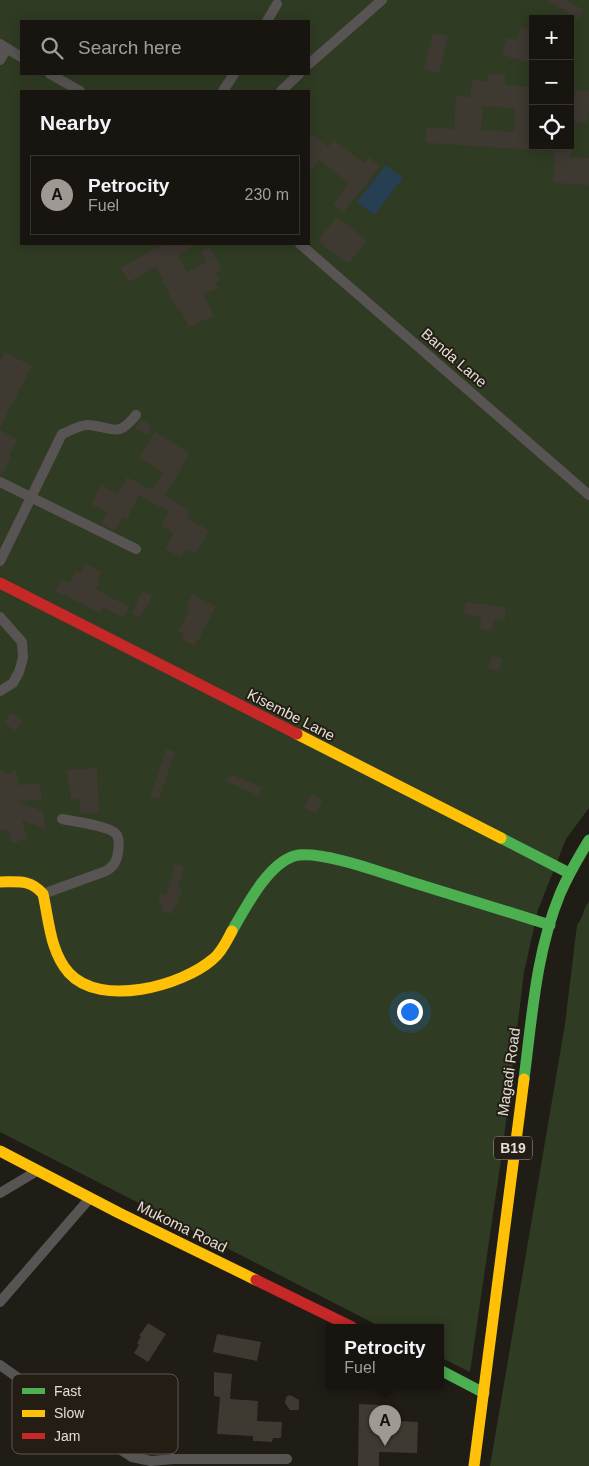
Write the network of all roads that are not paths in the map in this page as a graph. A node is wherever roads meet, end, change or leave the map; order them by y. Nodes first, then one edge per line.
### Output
1 (382, 0) edge
2 (277, 4) dead end
3 (267, 20) edge
4 (3, 46) edge
5 (20, 56) edge
6 (0, 60) edge
7 (310, 63) edge
8 (52, 75) edge
9 (233, 75) edge
10 (297, 75) edge
11 (78, 90) edge
12 (224, 90) edge
13 (281, 90) edge
14 (301, 245) edge
15 (136, 416) dead end
16 (0, 482) edge
17 (589, 495) edge
18 (30, 496) junction
19 (136, 549) dead end
20 (0, 561) edge
21 (0, 583) edge
22 (0, 617) edge
23 (0, 691) edge
24 (62, 818) dead end
25 (589, 840) edge
26 (569, 873) junction
27 (0, 882) edge
28 (43, 894) junction
29 (550, 925) junction
30 (0, 1151) edge
31 (37, 1170) junction
32 (0, 1193) edge
33 (90, 1198) junction
34 (0, 1302) edge
35 (346, 1324) edge
36 (0, 1365) edge
37 (444, 1372) edge
38 (13, 1374) edge
39 (484, 1393) junction
40 (127, 1454) edge
41 (286, 1460) dead end
42 (474, 1466) edge

1 - 7 street
2 - 3 street
4 - 5 street
4 - 6 street
8 - 11 street
9 - 12 street
10 - 13 street
14 - 17 street, Banda Lane
15 - 18 street
16 - 18 street
18 - 19 street
18 - 20 street
21 - 26 main road, Kisembe Lane
22 - 23 street
24 - 28 street
25 - 26 main road, Magadi Road / B19
26 - 29 main road, Magadi Road / B19
27 - 28 main road
28 - 29 main road
29 - 39 main road, Magadi Road / B19
30 - 31 main road, Mukoma Road
31 - 32 street
31 - 33 main road, Mukoma Road
33 - 34 street
33 - 35 main road, Mukoma Road
36 - 38 street
37 - 39 main road
39 - 42 main road, Magadi Road / B19
40 - 41 street

